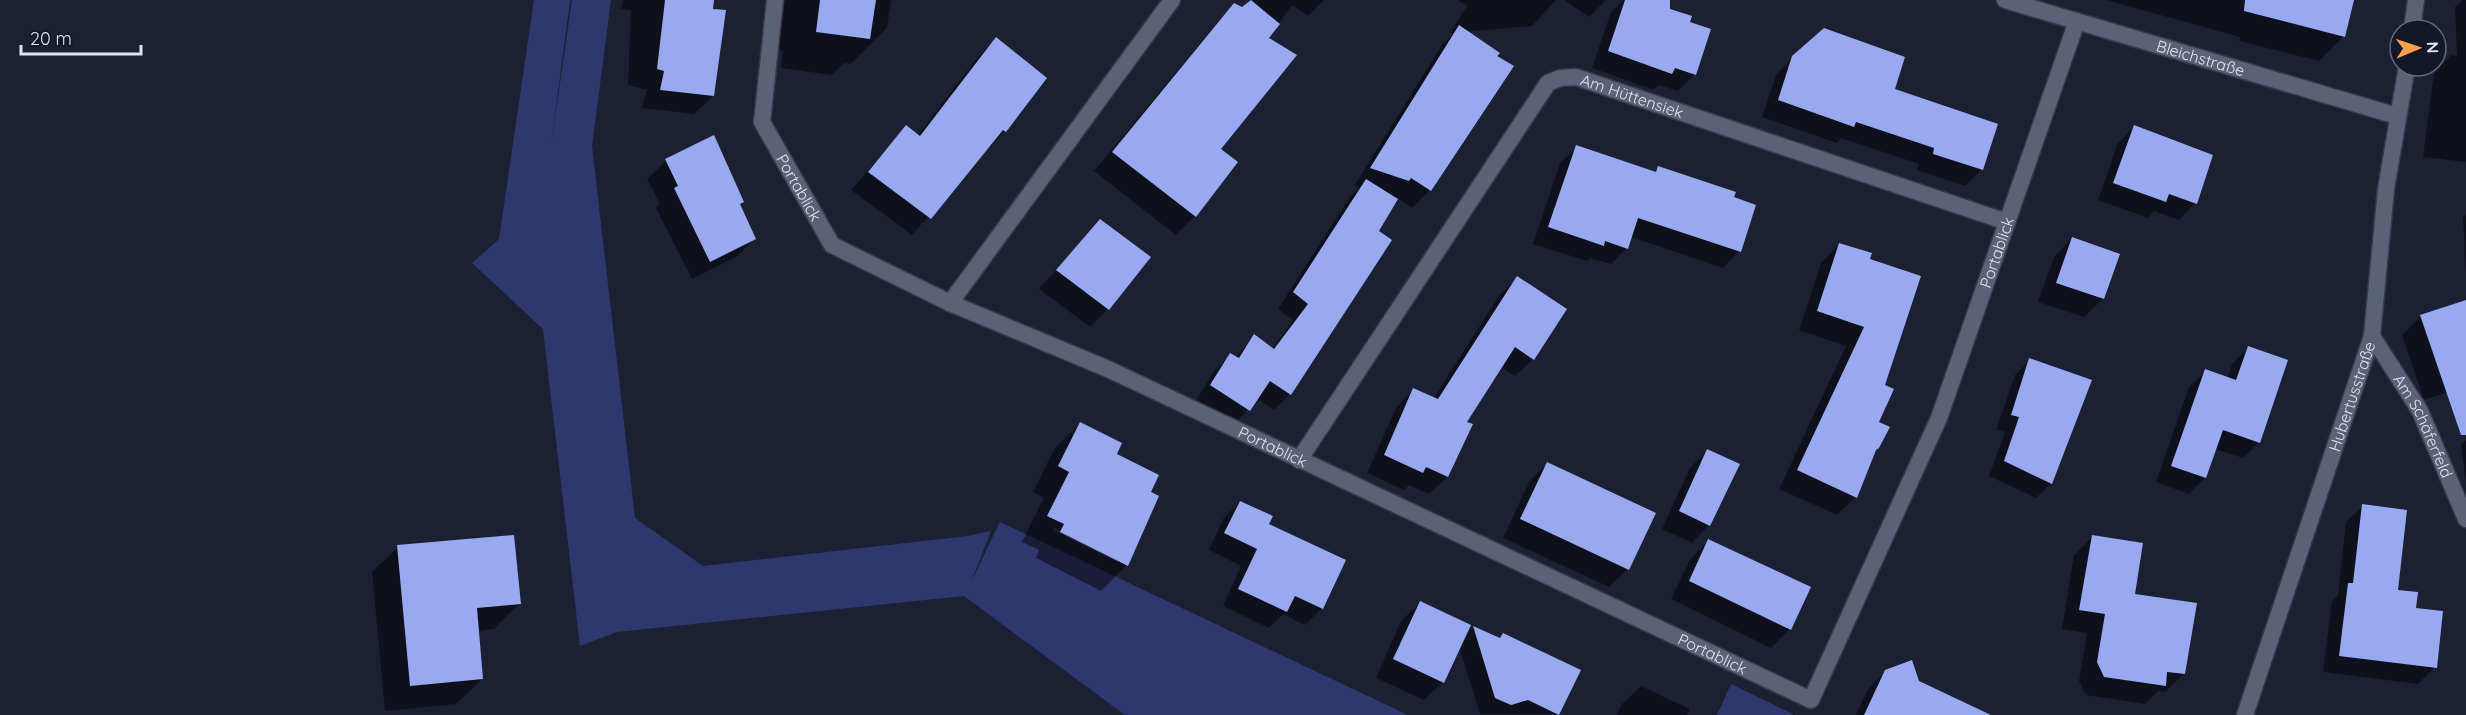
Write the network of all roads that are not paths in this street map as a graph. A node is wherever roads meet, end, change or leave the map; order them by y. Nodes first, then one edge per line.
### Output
1 (775, 0) edge
2 (1172, 0) edge
3 (2005, 0) edge
4 (2416, 0) edge
5 (2414, 18) edge
6 (2077, 21) junction
7 (2404, 78) edge
8 (2397, 116) junction
9 (2007, 222) junction
10 (950, 303) junction
11 (2372, 336) junction
12 (1299, 460) junction
13 (2466, 519) edge
14 (2245, 715) edge

1 - 10 street, Portablick
2 - 10 street
3 - 6 street, Bleichstraße
4 - 5 street
6 - 8 street, Bleichstraße
6 - 9 street, Portablick
7 - 8 street, Hubertusstraße
8 - 11 street, Hubertusstraße
9 - 12 street, Am Hüttensiek
9 - 12 street, Portablick
10 - 12 street, Portablick
11 - 13 street, Am Schäferfeld
11 - 14 street, Hubertusstraße

